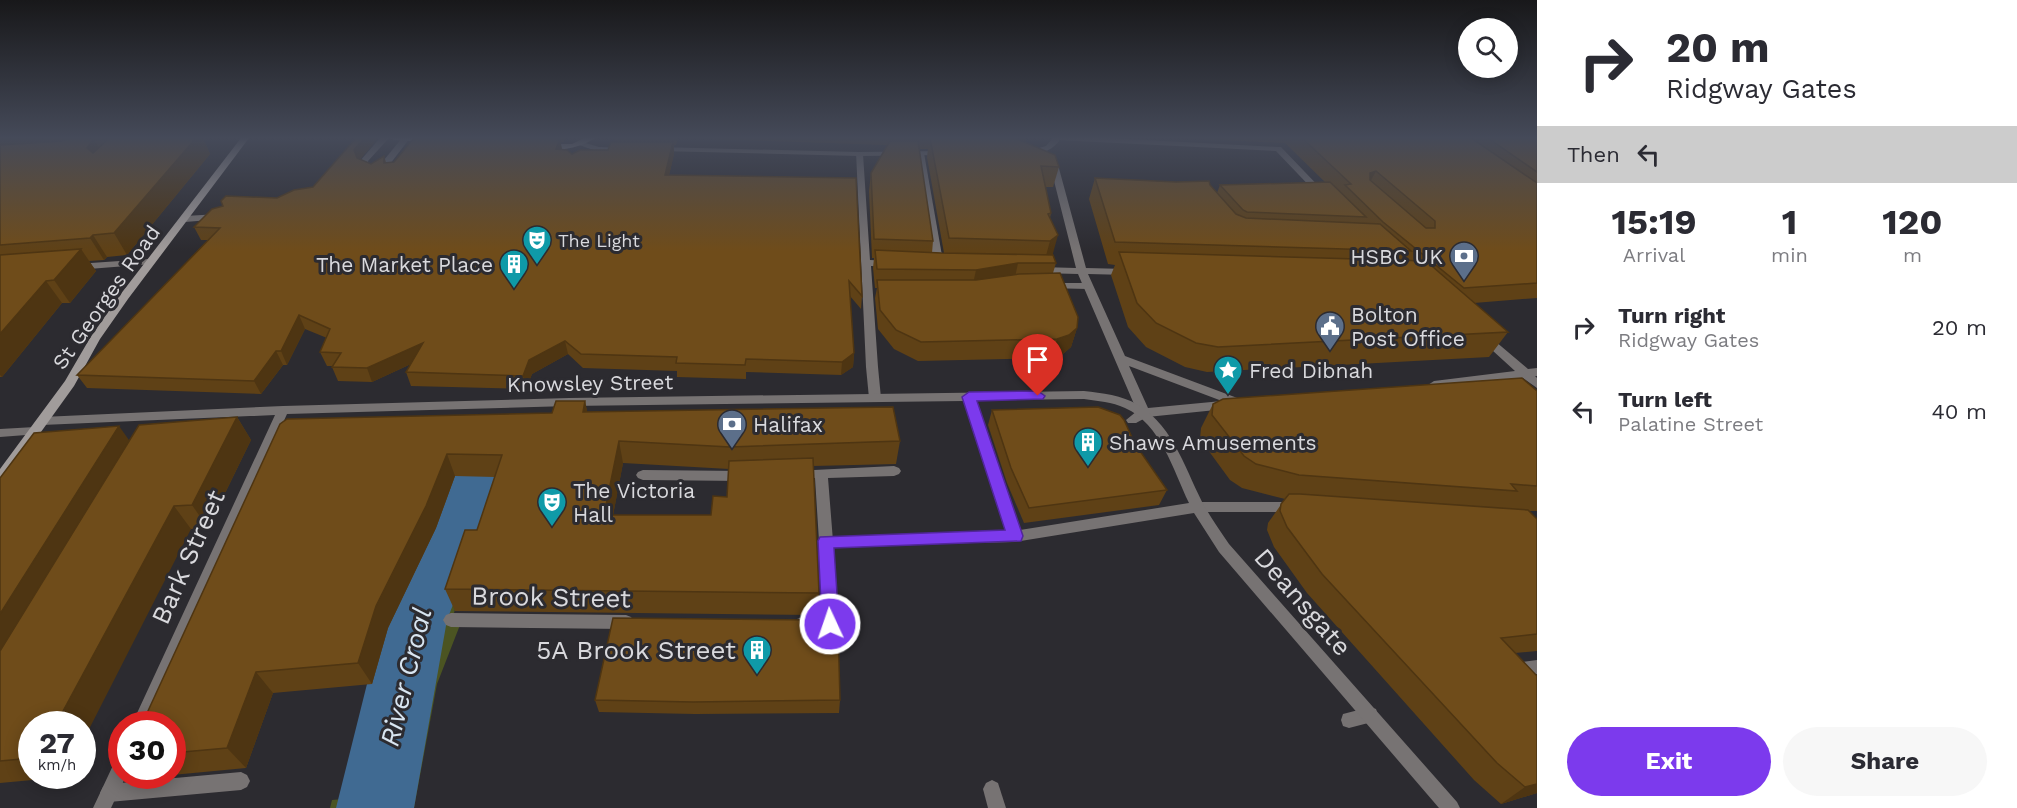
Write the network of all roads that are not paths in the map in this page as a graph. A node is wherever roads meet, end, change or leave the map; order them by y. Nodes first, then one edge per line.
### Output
1 (217, 176) edge
2 (860, 176) edge
3 (924, 176) edge
4 (1057, 176) edge
5 (1304, 176) edge
6 (1328, 200) edge
7 (223, 217) edge
8 (185, 219) junction
9 (149, 262) junction
10 (866, 263) junction
11 (896, 265) edge
12 (939, 267) edge
13 (69, 268) edge
14 (1026, 269) edge
15 (1082, 271) junction
16 (1139, 272) edge
17 (1038, 286) edge
18 (1088, 286) junction
19 (1474, 328) edge
20 (1119, 358) junction
21 (1531, 373) edge
22 (1537, 384) edge
23 (1426, 385) edge
24 (969, 397) junction
25 (875, 398) junction
26 (283, 410) junction
27 (1137, 414) junction
28 (38, 426) junction
29 (0, 433) edge
30 (894, 471) dead end
31 (821, 473) junction
32 (643, 475) dead end
33 (786, 475) edge
34 (762, 476) edge
35 (0, 479) edge
36 (1197, 507) junction
37 (1310, 508) edge
38 (1015, 536) junction
39 (826, 541) junction
40 (451, 620) dead end
41 (640, 622) edge
42 (783, 624) edge
43 (1537, 667) edge
44 (1524, 685) edge
45 (146, 711) edge
46 (1370, 716) junction
47 (1349, 720) dead end
48 (241, 782) dead end
49 (992, 789) dead end
50 (106, 800) edge
51 (997, 808) edge
52 (1451, 808) edge

1 - 8 main road, St Georges Road
2 - 10 street
3 - 12 street
4 - 15 street, Deansgate
5 - 6 street
7 - 8 street
8 - 9 main road, St Georges Road
9 - 13 street
9 - 28 main road, St Georges Road
10 - 11 street
10 - 25 street
14 - 15 street
15 - 16 street
15 - 18 street, Deansgate
17 - 18 street
18 - 20 street, Deansgate
19 - 21 street
20 - 27 street, Deansgate
20 - 27 street
21 - 22 street
21 - 23 street
24 - 25 street, Knowsley Street
24 - 27 street, Knowsley Street
24 - 38 street
25 - 26 street, Knowsley Street
26 - 28 street, Knowsley Street
26 - 45 street, Bark Street
27 - 36 street, Deansgate
28 - 29 street, Knowsley Street
28 - 35 main road, St Georges Road
30 - 31 street
31 - 33 street
31 - 39 street
32 - 34 street
36 - 37 street
36 - 38 street
36 - 46 street, Deansgate
38 - 39 street
39 - 42 street
40 - 41 street, Brook Street
43 - 44 street
46 - 47 street
46 - 52 street, Deansgate
48 - 50 street
49 - 51 street

